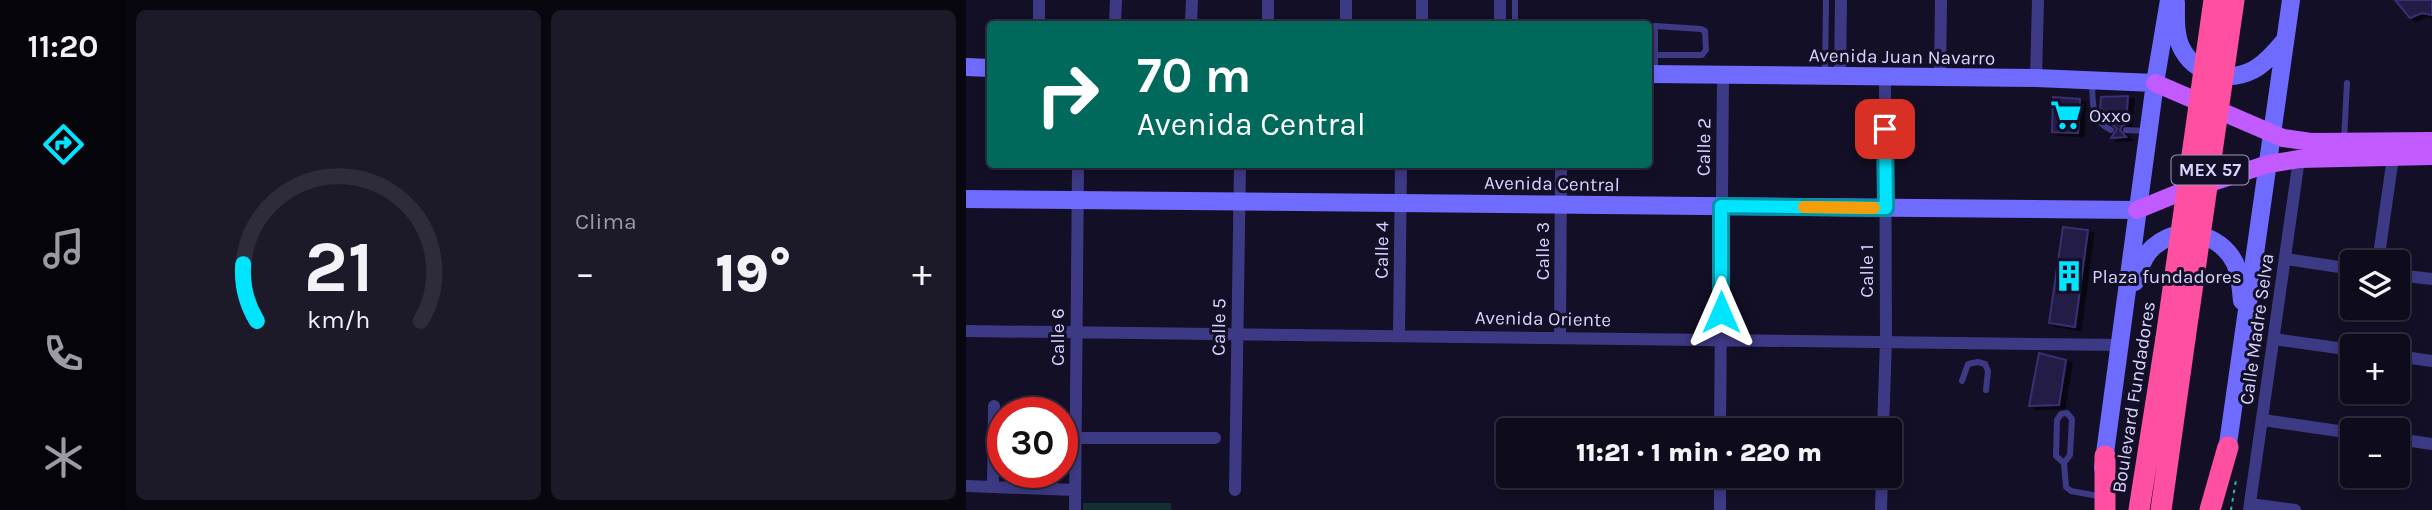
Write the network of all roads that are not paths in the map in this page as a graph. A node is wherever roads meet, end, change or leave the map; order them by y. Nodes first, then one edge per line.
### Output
1 (1039, 0) edge
2 (1116, 0) edge
3 (1192, 0) edge
4 (1268, 0) edge
5 (1346, 0) edge
6 (1422, 0) edge
7 (1500, 0) edge
8 (1515, 0) edge
9 (1826, 0) edge
10 (1841, 0) edge
11 (1941, 0) edge
12 (2038, 0) edge
13 (2169, 0) edge
14 (2176, 0) edge
15 (2214, 0) edge
16 (2234, 0) edge
17 (2291, 0) edge
18 (1039, 21) edge
19 (1115, 21) edge
20 (1191, 21) edge
21 (1268, 21) edge
22 (1346, 21) edge
23 (1422, 21) edge
24 (1500, 21) edge
25 (1515, 21) edge
26 (2285, 40) junction
27 (1655, 55) junction
28 (1682, 55) junction
29 (966, 67) edge
30 (987, 68) edge
31 (1652, 74) edge
32 (1681, 74) junction
33 (1723, 75) junction
34 (1833, 76) junction
35 (1885, 76) junction
36 (1940, 77) junction
37 (2036, 78) junction
38 (2092, 80) junction
39 (2155, 83) junction
40 (2347, 83) dead end
41 (2111, 130) dead end
42 (2126, 130) dead end
43 (2149, 131) junction
44 (2273, 134) junction
45 (2432, 141) edge
46 (2344, 142) junction
47 (2432, 156) edge
48 (2393, 157) junction
49 (2299, 159) junction
50 (2268, 164) junction
51 (1078, 168) edge
52 (1240, 168) edge
53 (1401, 168) edge
54 (1561, 168) edge
55 (966, 199) edge
56 (1078, 200) junction
57 (1239, 201) junction
58 (1401, 203) junction
59 (1561, 205) junction
60 (1721, 206) junction
61 (1886, 208) junction
62 (2137, 210) junction
63 (2380, 250) edge
64 (2286, 260) junction
65 (2340, 267) edge
66 (2410, 276) edge
67 (2432, 279) edge
68 (2123, 317) junction
69 (966, 331) edge
70 (2244, 332) junction
71 (1076, 333) junction
72 (1237, 334) junction
73 (1399, 336) junction
74 (1560, 338) junction
75 (1721, 339) junction
76 (2176, 339) junction
77 (2274, 339) junction
78 (1886, 341) junction
79 (1977, 342) junction
80 (2120, 345) junction
81 (2340, 348) edge
82 (2410, 358) edge
83 (2432, 361) edge
84 (1978, 362) junction
85 (1962, 381) dead end
86 (1986, 390) dead end
87 (1076, 397) edge
88 (1720, 418) edge
89 (1883, 418) edge
90 (2263, 420) junction
91 (2340, 431) edge
92 (1078, 438) edge
93 (1215, 438) dead end
94 (2410, 441) edge
95 (2432, 444) edge
96 (2228, 446) junction
97 (2105, 456) joint
98 (2064, 463) junction
99 (966, 486) edge
100 (987, 486) edge
101 (1048, 488) edge
102 (1720, 488) edge
103 (1882, 488) edge
104 (1075, 489) joint
105 (1235, 490) dead end
106 (2100, 505) edge
107 (2250, 507) edge
108 (1075, 510) edge
109 (1720, 510) edge
110 (1881, 510) edge
111 (2139, 510) edge
112 (2161, 510) edge
113 (2210, 510) edge
114 (2219, 510) edge
115 (2295, 510) edge

1 - 18 street
2 - 19 street
3 - 20 street
4 - 21 street
5 - 22 street
6 - 23 street
7 - 24 street
8 - 25 lane
9 - 34 lane
10 - 34 street
11 - 36 street
12 - 37 street
13 - 39 main road
14 - 26 main road
15 - 76 highway, Boulevard Fundadores / MEX 57, bridge
16 - 76 highway, Boulevard Fundadores / MEX 57, bridge
17 - 26 main road
26 - 44 main road
27 - 28 lane
27 - 28 lane
27 - 31 lane
28 - 32 lane
29 - 30 main road
31 - 32 main road, Avenida Juan Navarro
32 - 33 main road, Avenida Juan Navarro
33 - 34 main road, Avenida Juan Navarro
33 - 60 street, Calle 2
34 - 35 main road, Avenida Juan Navarro
35 - 36 main road, Avenida Juan Navarro
35 - 61 street, Calle 1
36 - 37 main road, Avenida Juan Navarro
37 - 38 main road, Avenida Juan Navarro
38 - 39 main road, Avenida Juan Navarro
38 - 41 lane
39 - 43 main road
39 - 44 main road
40 - 46 lane
42 - 43 lane
43 - 62 main road
44 - 46 main road
44 - 50 main road
45 - 46 main road
47 - 48 main road
48 - 49 main road
48 - 63 street
49 - 50 main road
49 - 64 street, Calle Madre Selva
50 - 62 main road
50 - 70 main road
51 - 56 street, Calle 6
52 - 57 street, Calle 5
53 - 58 street, Calle 4
54 - 59 street, Calle 3
55 - 56 main road, Avenida Central
56 - 57 main road, Avenida Central
56 - 71 street, Calle 6
57 - 58 main road, Avenida Central
57 - 72 street, Calle 5
58 - 59 main road, Avenida Central
58 - 73 street, Calle 4
59 - 60 main road, Avenida Central
59 - 74 street, Calle 3
60 - 61 main road, Avenida Central
60 - 75 street, Calle 2
61 - 62 main road, Avenida Central
61 - 78 street, Calle 1
62 - 68 main road
64 - 65 street
64 - 77 street, Calle Madre Selva
66 - 67 street
68 - 70 main road
68 - 80 main road
69 - 71 street, Avenida Oriente
70 - 96 main road
71 - 72 street, Avenida Oriente
71 - 87 street, Calle 6
72 - 73 street, Avenida Oriente
72 - 105 street, Calle 5
73 - 74 street, Avenida Oriente
74 - 75 street, Avenida Oriente
75 - 78 street, Avenida Oriente
75 - 88 street, Calle 2
76 - 111 highway, Boulevard Fundadores / MEX 57
76 - 112 highway, Boulevard Fundadores / MEX 57
77 - 81 street
77 - 90 street, Calle Madre Selva
78 - 79 street, Avenida Oriente
78 - 89 street, Calle 1
79 - 80 street, Avenida Oriente
79 - 84 lane
80 - 97 main road
82 - 83 street
84 - 85 lane
84 - 86 lane
90 - 91 street
90 - 107 street, Calle Madre Selva
92 - 93 street
94 - 95 street
96 - 113 highway
96 - 114 main road
97 - 106 highway
98 - 98 lane
98 - 106 lane
99 - 100 street
101 - 104 street
102 - 109 street
103 - 110 street
104 - 108 street, Calle 6
107 - 115 street

